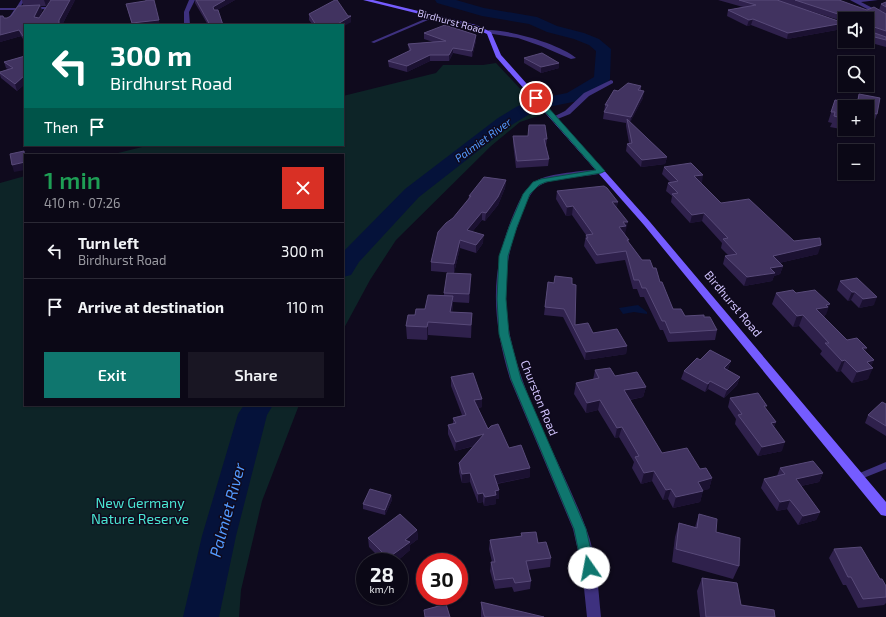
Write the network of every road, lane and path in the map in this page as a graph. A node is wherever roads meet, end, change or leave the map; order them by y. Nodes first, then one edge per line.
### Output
1 (23, 0) edge
2 (192, 0) edge
3 (366, 0) edge
4 (875, 0) edge
5 (854, 1) edge
6 (0, 9) edge
7 (16, 9) junction
8 (45, 13) edge
9 (433, 16) junction
10 (886, 18) edge
11 (8, 22) edge
12 (187, 24) edge
13 (489, 32) junction
14 (373, 42) dead end
15 (574, 58) dead end
16 (611, 82) dead end
17 (552, 116) junction
18 (601, 171) junction
19 (886, 466) edge
20 (858, 477) junction
21 (886, 511) edge
22 (594, 617) edge

1 - 7 lane
2 - 12 street
3 - 9 street, Birdhurst Road
4 - 5 street
5 - 10 street
6 - 7 lane
7 - 8 lane
7 - 11 lane
9 - 13 street, Birdhurst Road
9 - 14 lane
13 - 15 street, Birdhurst Road
13 - 17 street, Birdhurst Road
16 - 17 street
17 - 18 street, Birdhurst Road
18 - 20 street, Birdhurst Road
18 - 22 street, Churston Road
19 - 20 lane
20 - 21 street, Birdhurst Road

